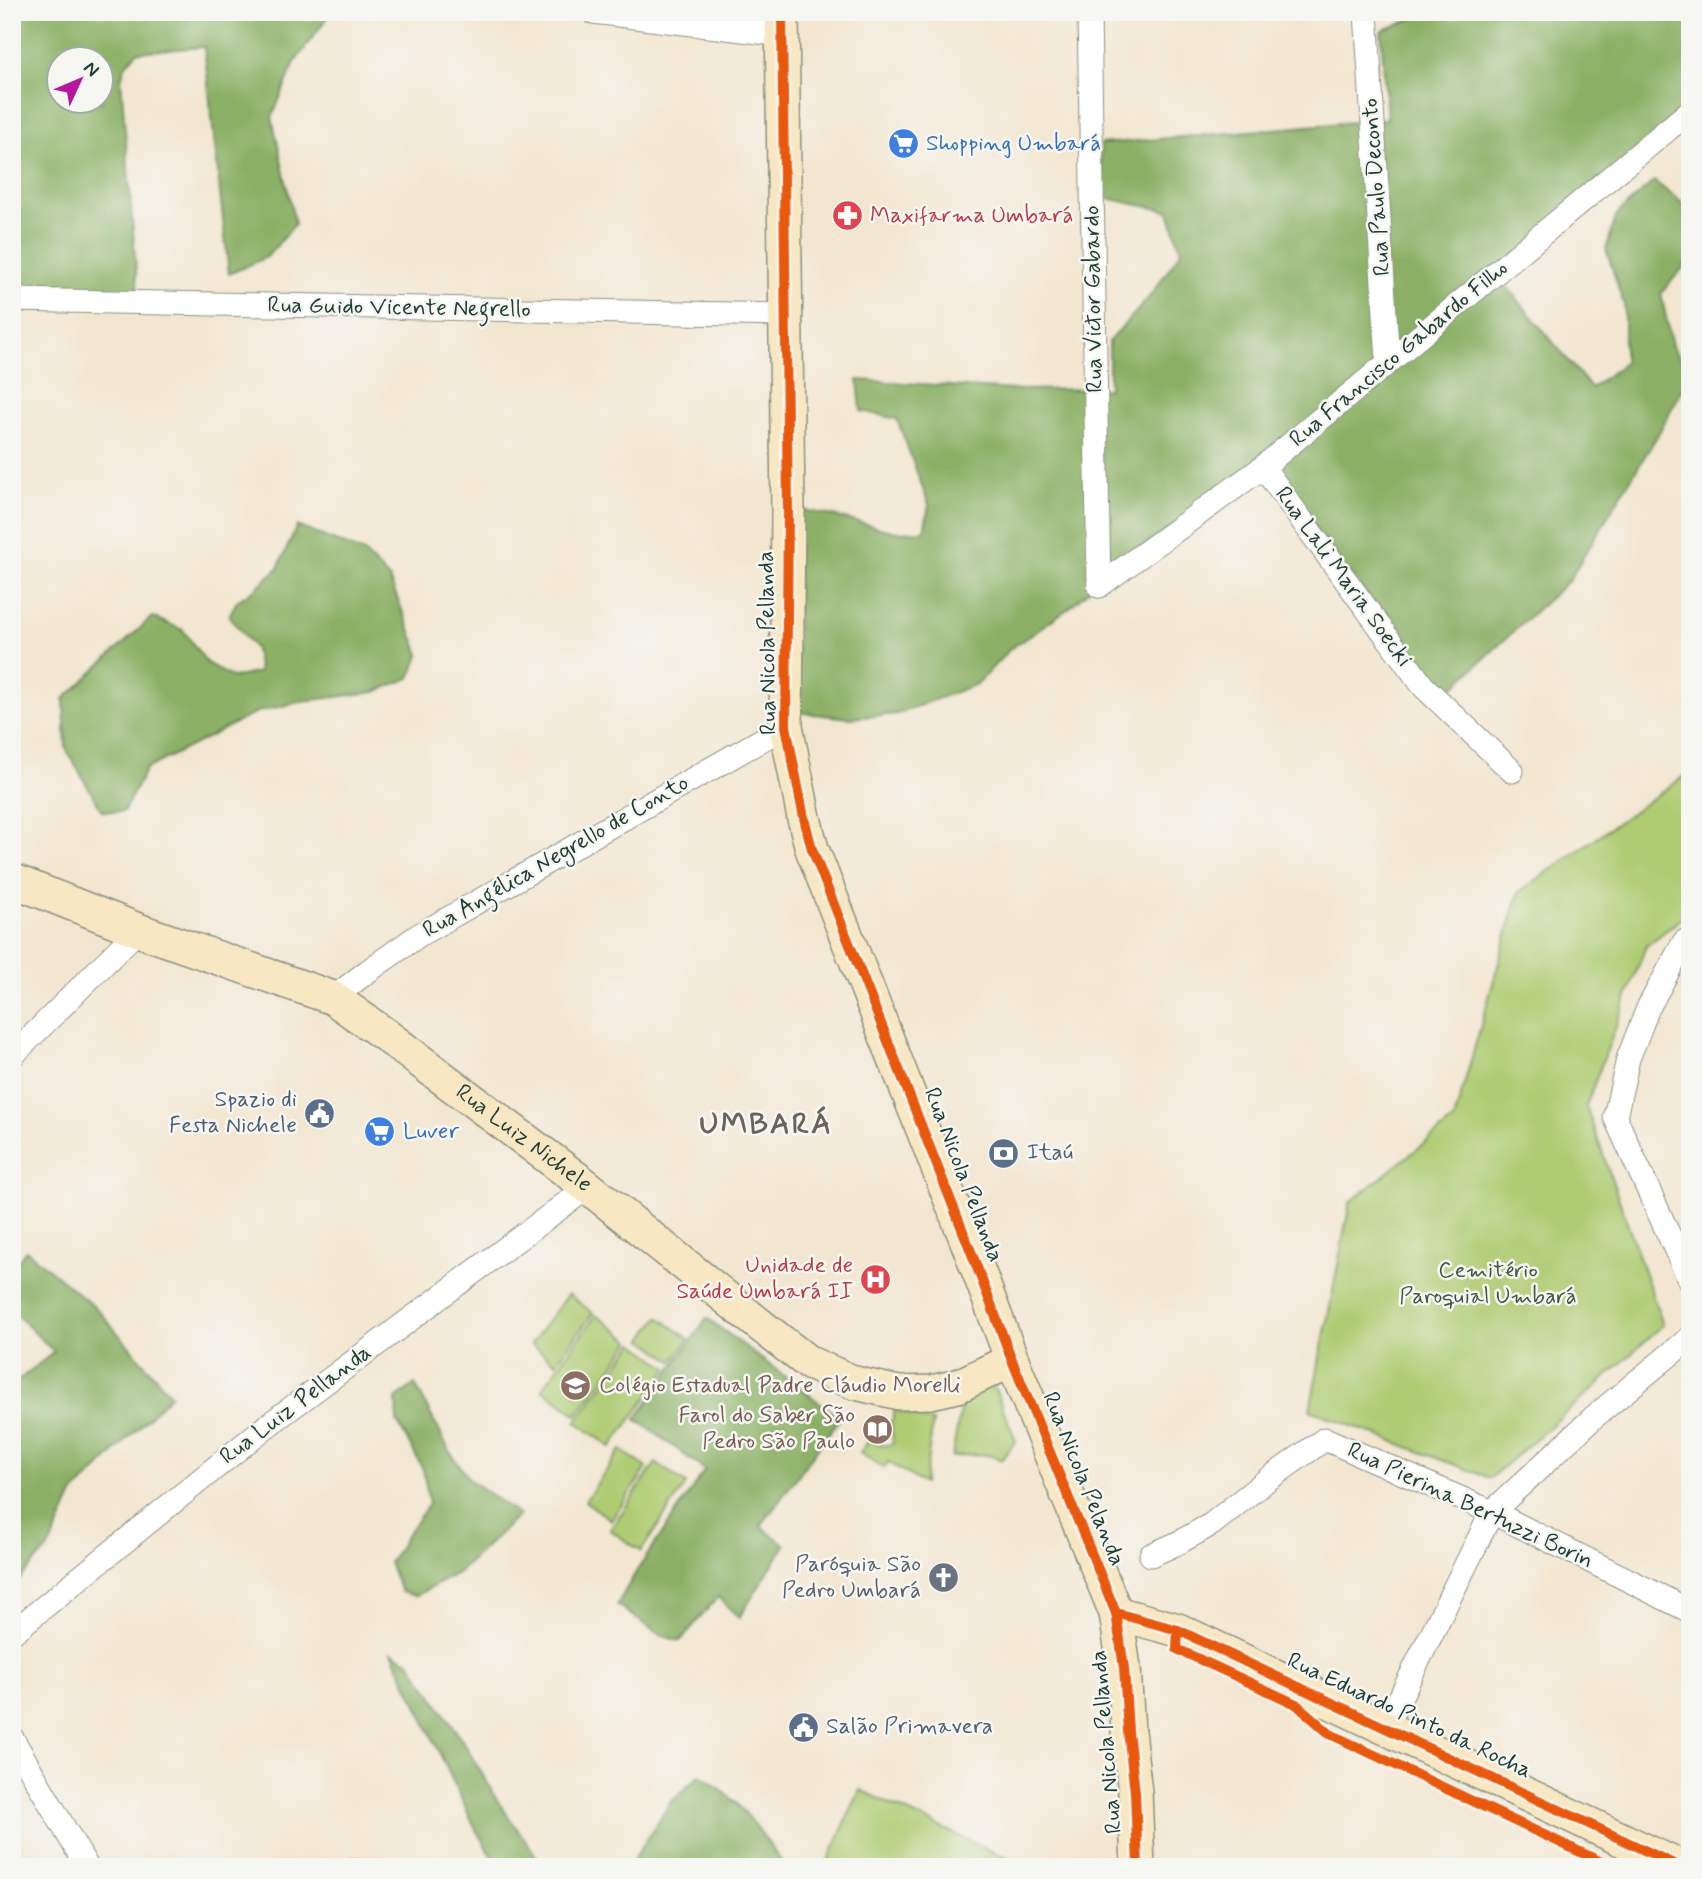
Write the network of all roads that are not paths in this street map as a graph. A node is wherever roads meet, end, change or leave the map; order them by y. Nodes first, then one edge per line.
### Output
1 (593, 12) edge
2 (1089, 12) edge
3 (1366, 12) edge
4 (783, 24) edge
5 (1690, 111) edge
6 (12, 300) edge
7 (786, 315) junction
8 (1388, 362) junction
9 (1263, 467) junction
10 (1100, 586) joint
11 (786, 726) junction
12 (1512, 771) dead end
13 (12, 880) edge
14 (138, 930) junction
15 (1690, 938) edge
16 (333, 998) junction
17 (12, 1056) edge
18 (588, 1187) junction
19 (1690, 1281) edge
20 (1690, 1338) edge
21 (1012, 1360) junction
22 (1492, 1512) junction
23 (1151, 1555) dead end
24 (1690, 1611) edge
25 (1115, 1613) junction
26 (12, 1633) edge
27 (1385, 1728) junction
28 (12, 1738) edge
29 (87, 1867) edge
30 (1138, 1867) edge
31 (1680, 1867) edge

1 - 4 street
2 - 10 street, Rua Victor Gabardo
3 - 8 street, Rua Paulo Deconto
4 - 7 main road, Rua Nicola Pellanda
5 - 8 street, Rua Francisco Gabardo Filho
6 - 7 street, Rua Guido Vicente Negrello
7 - 11 main road, Rua Nicola Pellanda
8 - 9 street, Rua Francisco Gabardo Filho
9 - 10 street, Rua Francisco Gabardo Filho
9 - 12 street, Rua Lali Maria Soecki
11 - 16 street, Rua Angélica Negrello de Conto
11 - 21 main road, Rua Nicola Pellanda
13 - 14 main road, Rua Luiz Nichele
14 - 16 main road, Rua Luiz Nichele
14 - 17 street
15 - 19 street
16 - 18 main road, Rua Luiz Nichele
18 - 21 main road, Rua Luiz Nichele
18 - 26 street, Rua Luiz Pellanda
20 - 22 street
21 - 25 main road, Rua Nicola Pelanda
22 - 23 street, Rua Pierina Bertuzzi Borin
22 - 24 street, Rua Pierina Bertuzzi Borin
22 - 27 street
25 - 27 main road, Rua Eduardo Pinto da Rocha
25 - 30 main road, Rua Nicola Pellanda
27 - 31 main road, Rua Eduardo Pinto da Rocha
28 - 29 street

